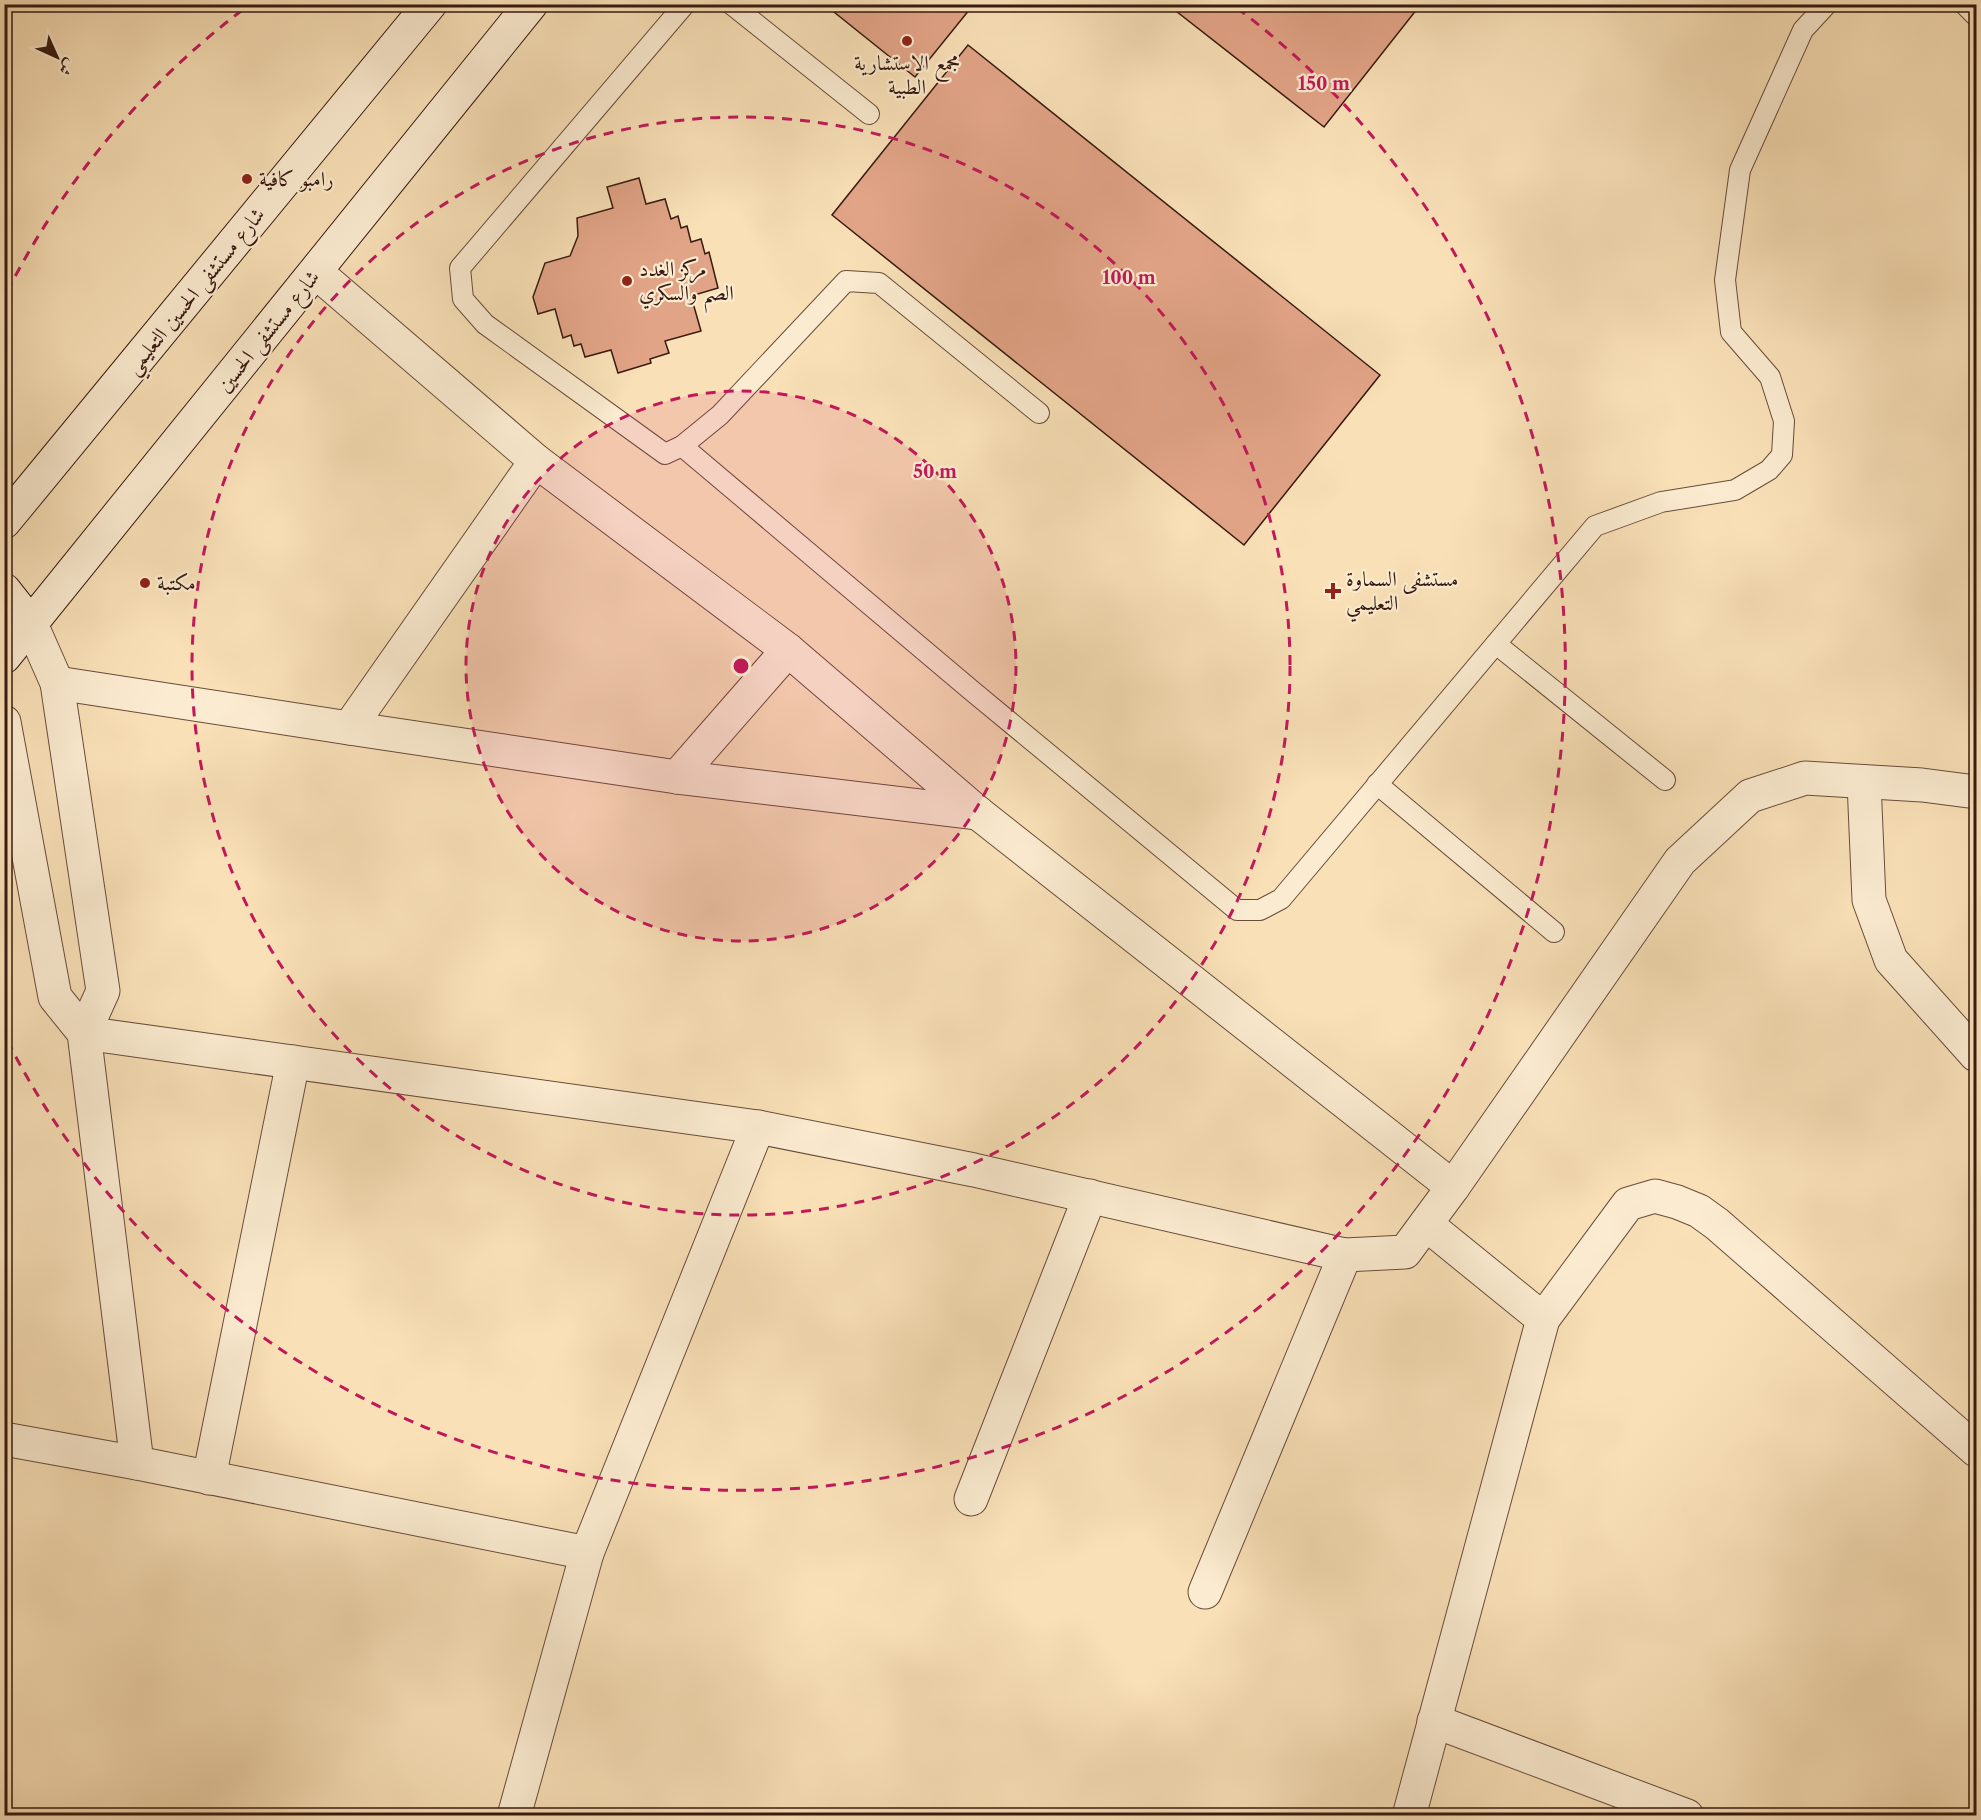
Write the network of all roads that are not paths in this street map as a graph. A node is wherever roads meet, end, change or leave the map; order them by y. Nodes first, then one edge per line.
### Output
1 (430, 4) edge
2 (531, 4) edge
3 (686, 4) edge
4 (731, 4) edge
5 (1827, 4) edge
6 (1964, 4) edge
7 (1977, 16) edge
8 (869, 114) dead end
9 (316, 272) junction
10 (1039, 413) dead end
11 (682, 446) junction
12 (536, 461) junction
13 (4, 522) edge
14 (4, 590) edge
15 (31, 624) junction
16 (1496, 644) junction
17 (788, 650) junction
18 (4, 657) edge
19 (57, 683) junction
20 (4, 722) edge
21 (349, 728) junction
22 (677, 777) junction
23 (1665, 780) dead end
24 (1864, 782) junction
25 (1377, 784) junction
26 (1977, 792) edge
27 (978, 813) junction
28 (1554, 932) dead end
29 (84, 1033) junction
30 (1977, 1055) edge
31 (293, 1062) junction
32 (758, 1127) junction
33 (1453, 1188) junction
34 (1090, 1196) junction
35 (1426, 1224) junction
36 (1345, 1255) junction
37 (1543, 1319) junction
38 (4, 1439) edge
39 (1977, 1450) edge
40 (137, 1463) junction
41 (209, 1478) junction
42 (971, 1499) dead end
43 (586, 1553) junction
44 (1205, 1592) dead end
45 (1434, 1721) junction
46 (514, 1815) edge
47 (1408, 1815) edge
48 (1687, 1815) edge

1 - 13 street, شارع مستشفى الحسين التعليمي
2 - 9 street, شارع مستشفى الحسين
3 - 11 lane
4 - 8 lane
5 - 16 lane
6 - 7 lane
9 - 12 street
9 - 15 street, شارع مستشفى الحسين
10 - 11 lane
11 - 25 lane
12 - 17 street
12 - 21 street
14 - 15 street
15 - 18 street, شارع مستشفى الحسين
15 - 19 street
16 - 23 lane
16 - 25 lane
17 - 22 street
17 - 27 street
19 - 21 street
19 - 29 street
20 - 29 street
21 - 22 street
22 - 27 street
24 - 26 street
24 - 30 street
24 - 33 street
25 - 28 lane
27 - 33 street
29 - 31 street
29 - 40 street
31 - 32 street
31 - 41 street
32 - 34 street
32 - 43 street
33 - 35 street
34 - 36 street
34 - 42 street
35 - 36 street
35 - 37 street
36 - 44 street
37 - 39 street
37 - 45 street
38 - 40 street
40 - 41 street
41 - 43 street
43 - 46 street
45 - 47 street
45 - 48 street

